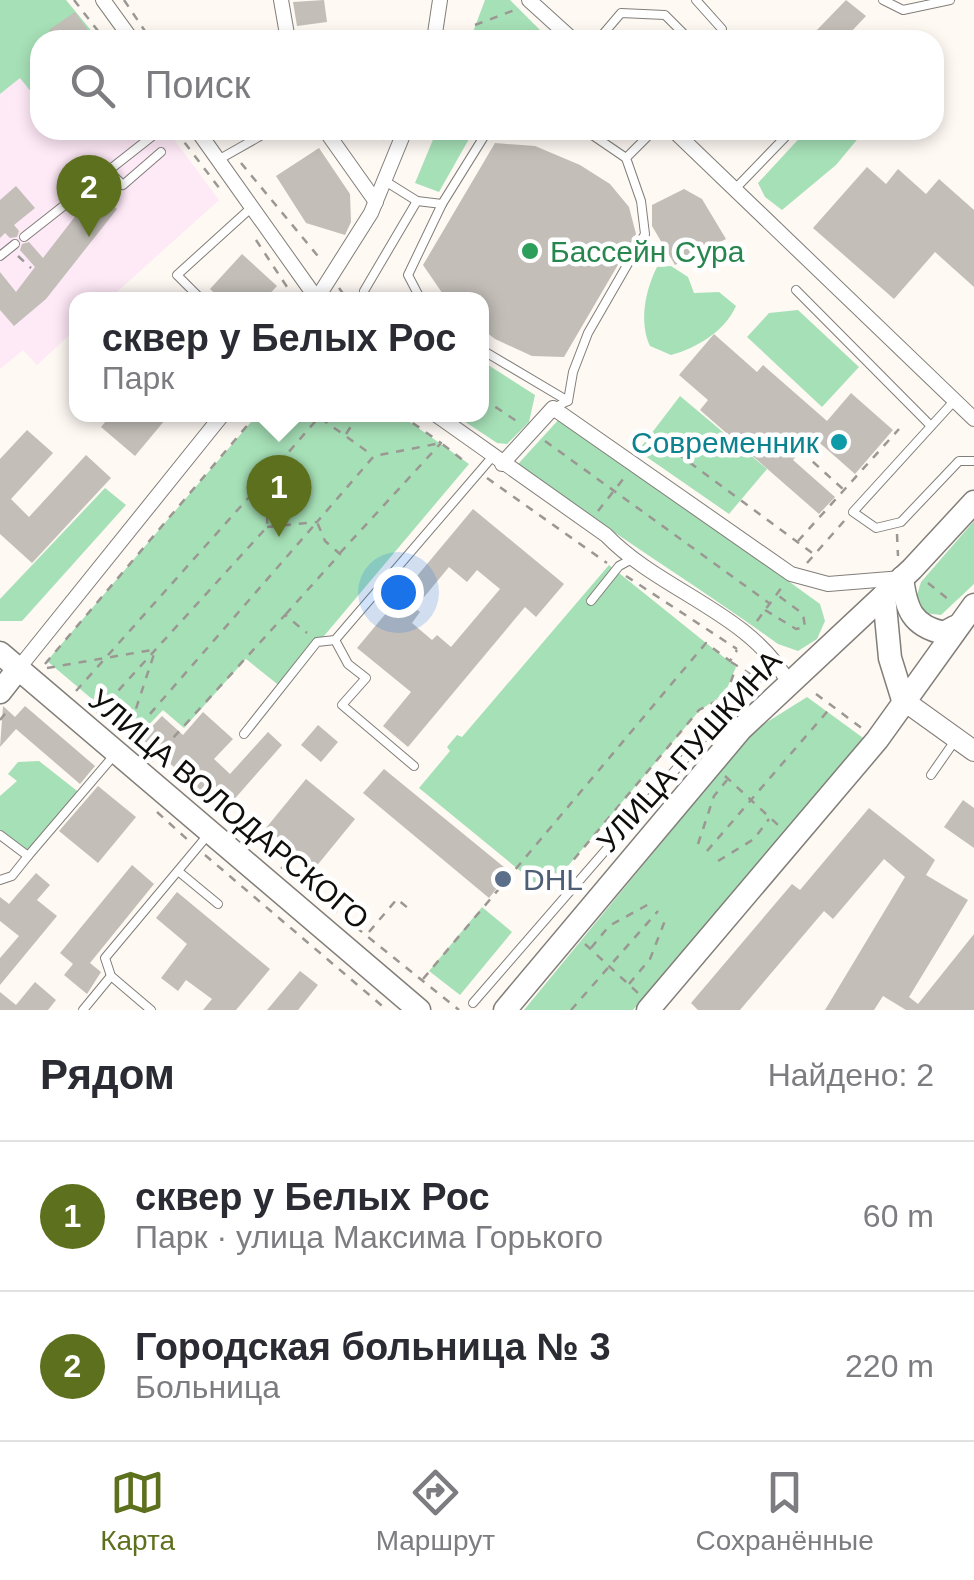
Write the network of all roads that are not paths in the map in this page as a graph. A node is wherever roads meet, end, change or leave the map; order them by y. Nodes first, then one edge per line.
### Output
1 (281, 0) edge
2 (440, 0) edge
3 (696, 0) edge
4 (884, 0) edge
5 (950, 0) edge
6 (113, 2) edge
7 (539, 4) edge
8 (127, 30) edge
9 (286, 30) edge
10 (436, 30) edge
11 (564, 30) edge
12 (607, 30) edge
13 (680, 30) edge
14 (722, 30) edge
15 (147, 140) edge
16 (208, 140) edge
17 (254, 140) edge
18 (332, 140) edge
19 (401, 140) edge
20 (482, 140) edge
21 (600, 140) edge
22 (644, 140) edge
23 (683, 140) edge
24 (782, 140) edge
25 (160, 152) dead end
26 (225, 156) junction
27 (626, 158) junction
28 (108, 171) junction
29 (384, 180) junction
30 (735, 190) junction
31 (418, 201) junction
32 (376, 202) junction
33 (442, 204) junction
34 (252, 207) junction
35 (24, 237) dead end
36 (12, 246) road end
37 (0, 256) edge
38 (796, 290) dead end
39 (364, 291) dead end
40 (194, 292) edge
41 (311, 292) edge
42 (321, 292) edge
43 (417, 292) edge
44 (489, 354) edge
45 (954, 400) junction
46 (568, 401) junction
47 (554, 408) junction
48 (974, 419) edge
49 (217, 422) edge
50 (446, 422) edge
51 (931, 426) junction
52 (498, 460) junction
53 (974, 461) edge
54 (974, 502) edge
55 (630, 560) junction
56 (906, 570) junction
57 (884, 596) junction
58 (591, 601) dead end
59 (962, 613) edge
60 (335, 640) junction
61 (0, 653) edge
62 (18, 668) junction
63 (781, 685) junction
64 (0, 692) edge
65 (903, 700) junction
66 (741, 730) junction
67 (244, 734) dead end
68 (965, 745) edge
69 (116, 753) junction
70 (414, 766) dead end
71 (931, 775) dead end
72 (210, 832) junction
73 (0, 835) edge
74 (28, 856) junction
75 (178, 870) junction
76 (0, 880) edge
77 (572, 889) junction
78 (592, 903) junction
79 (218, 904) dead end
80 (111, 976) junction
81 (473, 1004) dead end
82 (646, 1004) edge
83 (83, 1010) edge
84 (151, 1010) edge
85 (419, 1010) edge
86 (505, 1010) edge

1 - 9 street
2 - 10 street
3 - 14 lane
4 - 5 lane
6 - 8 street
7 - 11 street
12 - 13 lane
15 - 28 lane
16 - 26 street
17 - 26 lane
18 - 32 street
19 - 29 street
20 - 33 lane
21 - 27 lane
22 - 27 lane
23 - 30 street
24 - 30 lane
25 - 28 lane
26 - 34 street
27 - 46 lane
28 - 35 lane
29 - 31 lane
29 - 32 street
30 - 45 street
31 - 33 lane
31 - 39 lane
32 - 42 street
33 - 43 lane
34 - 40 lane
34 - 41 street
36 - 37 lane
38 - 51 lane
44 - 46 lane
45 - 48 street
45 - 51 lane
46 - 47 lane
47 - 52 street
47 - 56 street
49 - 62 street
50 - 52 street
51 - 53 lane
52 - 55 street
52 - 60 lane
54 - 56 main road, УЛИЦА ПУШКИНА
55 - 58 lane
55 - 63 street
56 - 57 main road, УЛИЦА ПУШКИНА
56 - 59 main road
57 - 63 main road, УЛИЦА ПУШКИНА
57 - 65 main road
59 - 65 main road
60 - 67 lane
60 - 70 lane
61 - 62 main road, УЛИЦА ВОЛОДАРСКОГО
62 - 64 main road
62 - 69 main road, УЛИЦА ВОЛОДАРСКОГО
63 - 66 main road, УЛИЦА ПУШКИНА
65 - 68 main road
65 - 82 main road
66 - 77 lane
66 - 78 main road, УЛИЦА ПУШКИНА
68 - 71 lane
69 - 72 main road, УЛИЦА ВОЛОДАРСКОГО
69 - 74 lane
72 - 75 lane
72 - 85 main road, УЛИЦА ВОЛОДАРСКОГО
73 - 74 lane
74 - 76 lane
75 - 79 lane
75 - 80 lane
77 - 78 lane
77 - 81 lane
78 - 86 main road, УЛИЦА ПУШКИНА
80 - 83 lane
80 - 84 lane

